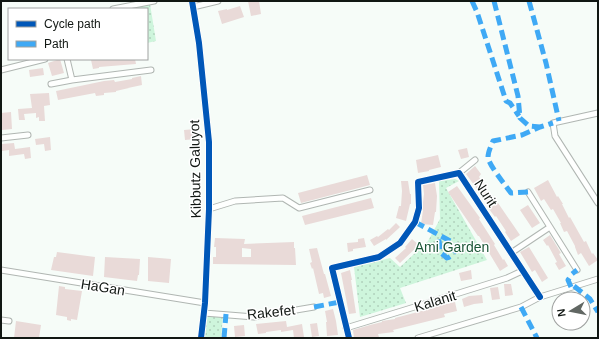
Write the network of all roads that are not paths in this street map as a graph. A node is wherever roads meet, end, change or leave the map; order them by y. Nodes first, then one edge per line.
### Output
1 (154, 1) edge
2 (192, 1) edge
3 (218, 1) edge
4 (193, 7) junction
5 (117, 8) edge
6 (41, 60) edge
7 (67, 60) edge
8 (1, 70) edge
9 (151, 70) dead end
10 (72, 80) junction
11 (51, 84) dead end
12 (598, 113) edge
13 (28, 135) dead end
14 (1, 138) edge
15 (475, 160) dead end
16 (459, 173) junction
17 (370, 190) dead end
18 (528, 192) dead end
19 (598, 203) edge
20 (209, 209) junction
21 (550, 227) junction
22 (511, 254) junction
23 (1, 270) edge
24 (578, 270) dead end
25 (522, 271) junction
26 (598, 279) edge
27 (540, 297) junction
28 (205, 303) junction
29 (314, 307) dead end
30 (204, 313) junction
31 (1, 320) edge
32 (9, 321) dead end
33 (346, 328) junction
34 (201, 338) edge
35 (349, 338) edge
36 (418, 338) edge

1 - 5 street
2 - 4 street, Kibbutz Galuyot
3 - 4 street
4 - 20 street, Kibbutz Galuyot
6 - 8 street
7 - 10 street
9 - 10 street
10 - 11 street
12 - 19 street
13 - 14 street
15 - 16 street, Nurit
16 - 22 street, Nurit
16 - 33 street, Nurit
17 - 20 street
18 - 21 street
20 - 28 street, Kibbutz Galuyot
21 - 22 street
21 - 24 street
22 - 25 street, Nurit
23 - 28 street, HaGan
25 - 27 street, Nurit
25 - 33 street, Kalanit
26 - 27 street
27 - 36 street
28 - 30 street, Kibbutz Galuyot
29 - 30 street, Rakefet
30 - 34 street, Kibbutz Galuyot
31 - 32 street
33 - 35 street, Nurit

